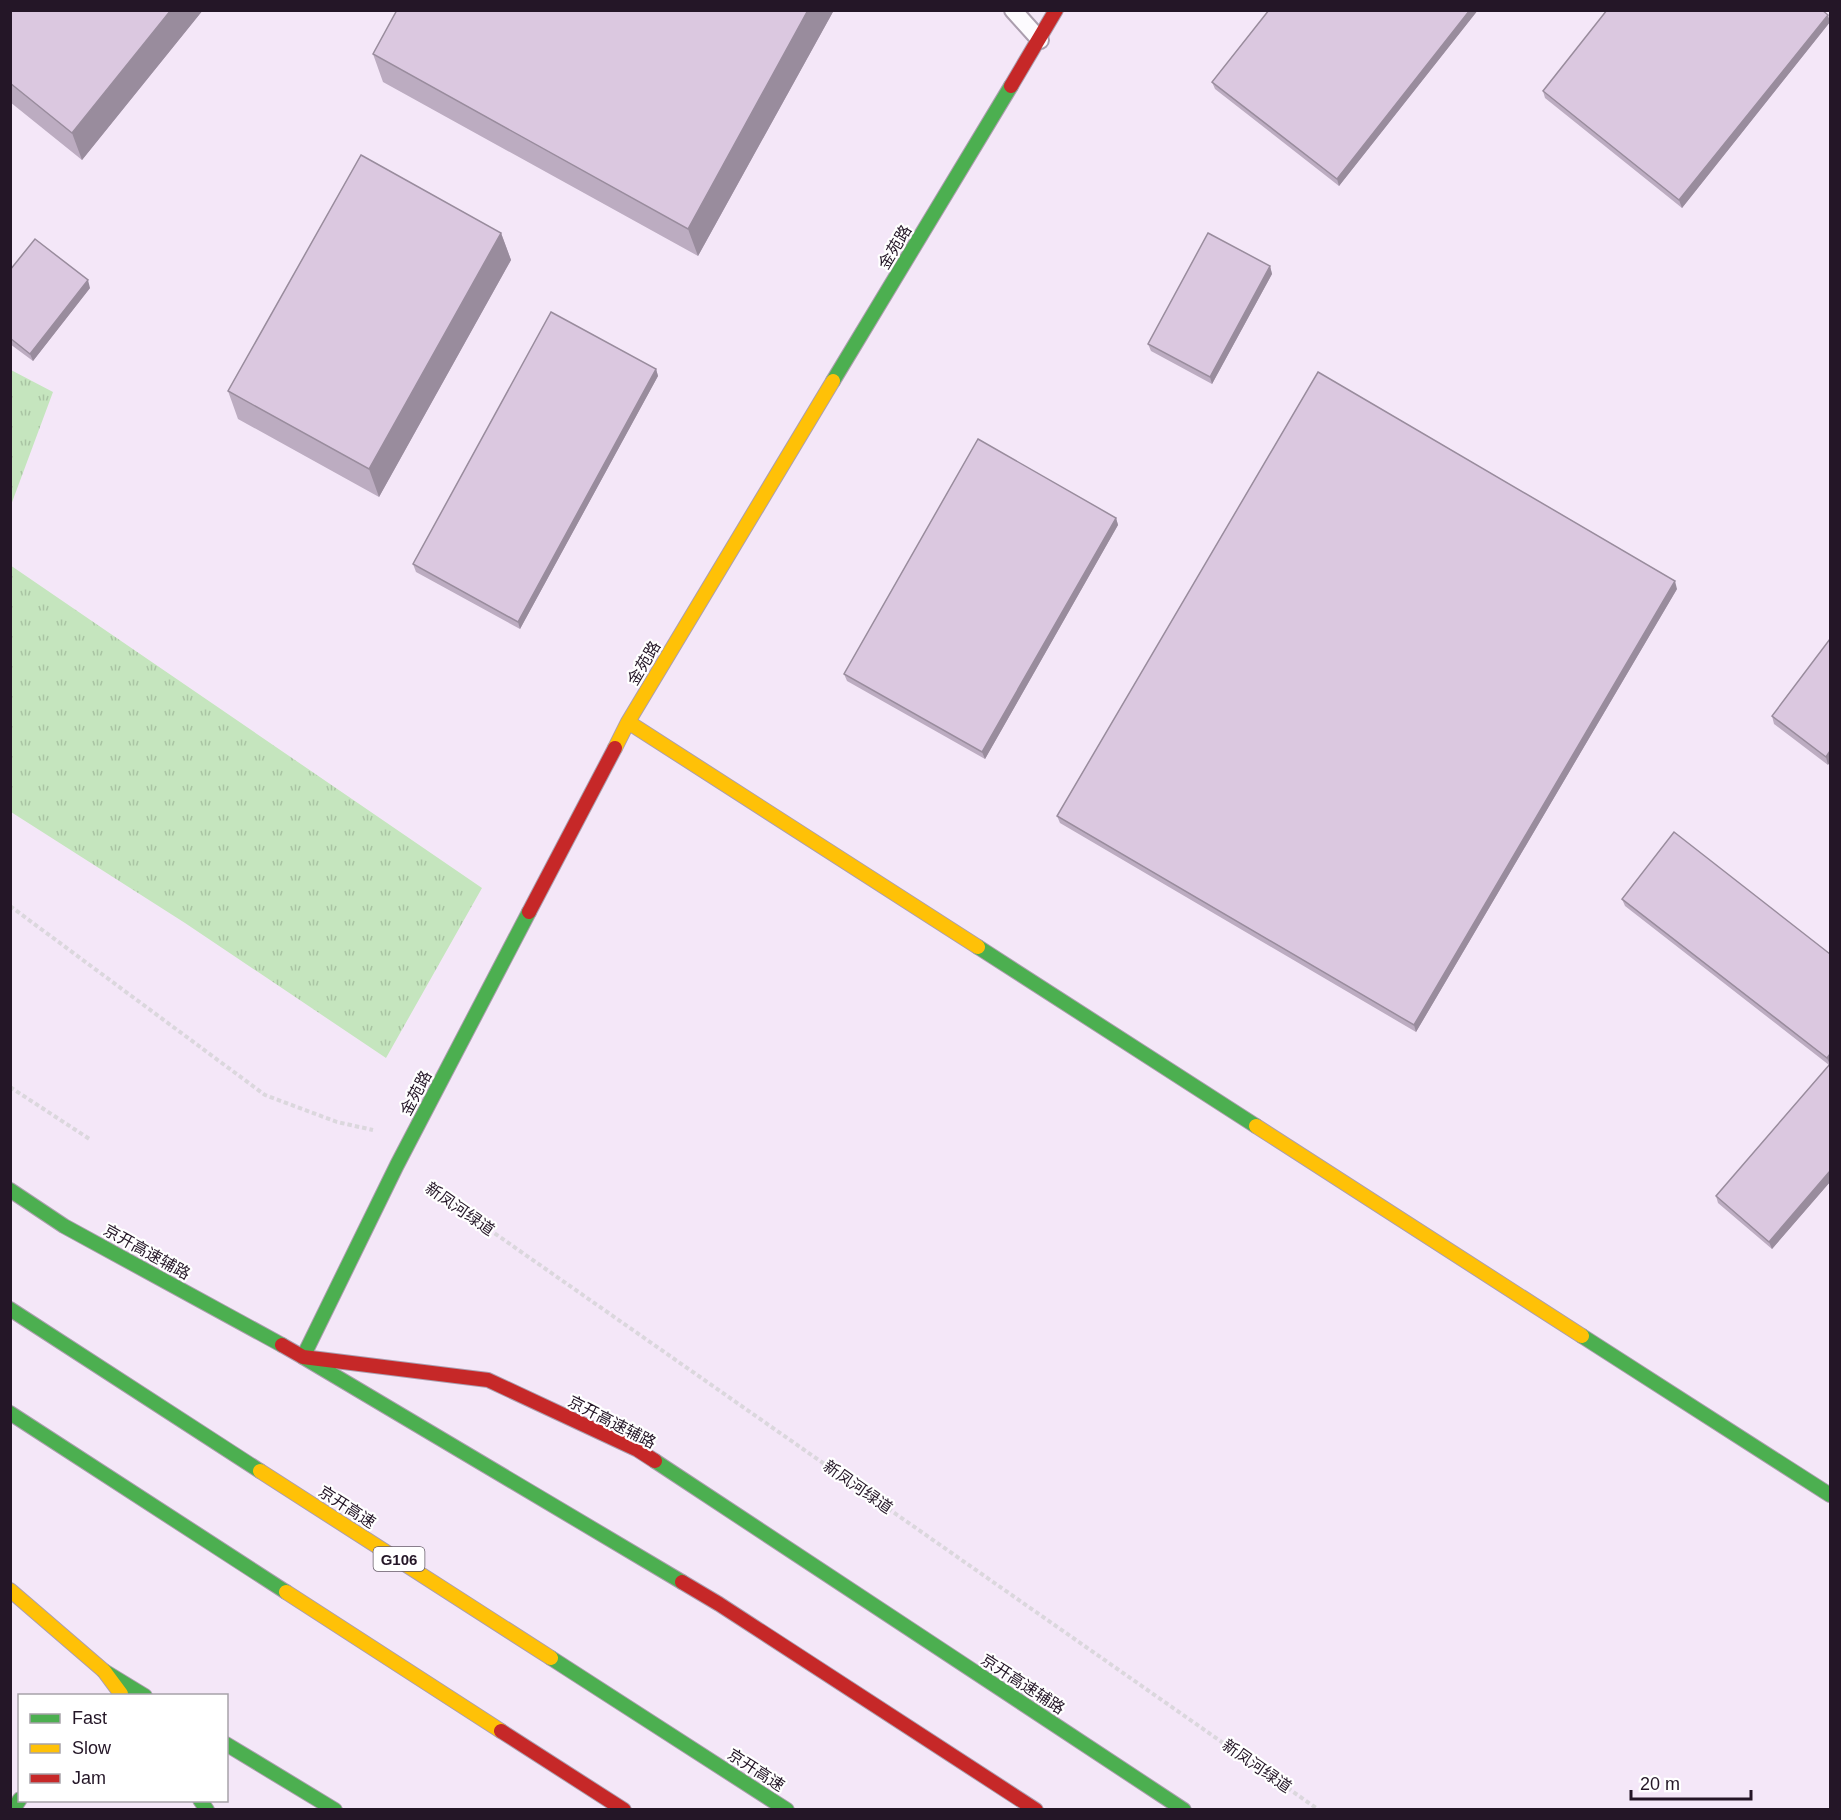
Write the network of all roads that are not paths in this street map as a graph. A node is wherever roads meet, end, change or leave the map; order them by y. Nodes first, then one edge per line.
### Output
1 (1013, 10) edge
2 (1056, 10) edge
3 (1040, 40) junction
4 (628, 722) junction
5 (10, 1190) edge
6 (10, 1310) edge
7 (303, 1357) junction
8 (10, 1413) edge
9 (1830, 1494) edge
10 (10, 1590) edge
11 (104, 1671) junction
12 (93, 1687) dead end
13 (122, 1694) edge
14 (144, 1694) edge
15 (228, 1745) edge
16 (335, 1809) edge
17 (624, 1809) edge
18 (787, 1809) edge
19 (1036, 1809) edge
20 (1184, 1809) edge

1 - 3 lane
2 - 3 main road, 金苑路
3 - 4 main road, 金苑路
4 - 7 main road, 金苑路
4 - 9 main road
5 - 7 main road, 京开高速辅路
6 - 18 main road, 京开高速 / G106
7 - 19 main road
7 - 20 main road, 京开高速辅路
8 - 17 main road
10 - 11 main road
11 - 12 main road
11 - 13 main road
11 - 14 main road
15 - 16 main road

